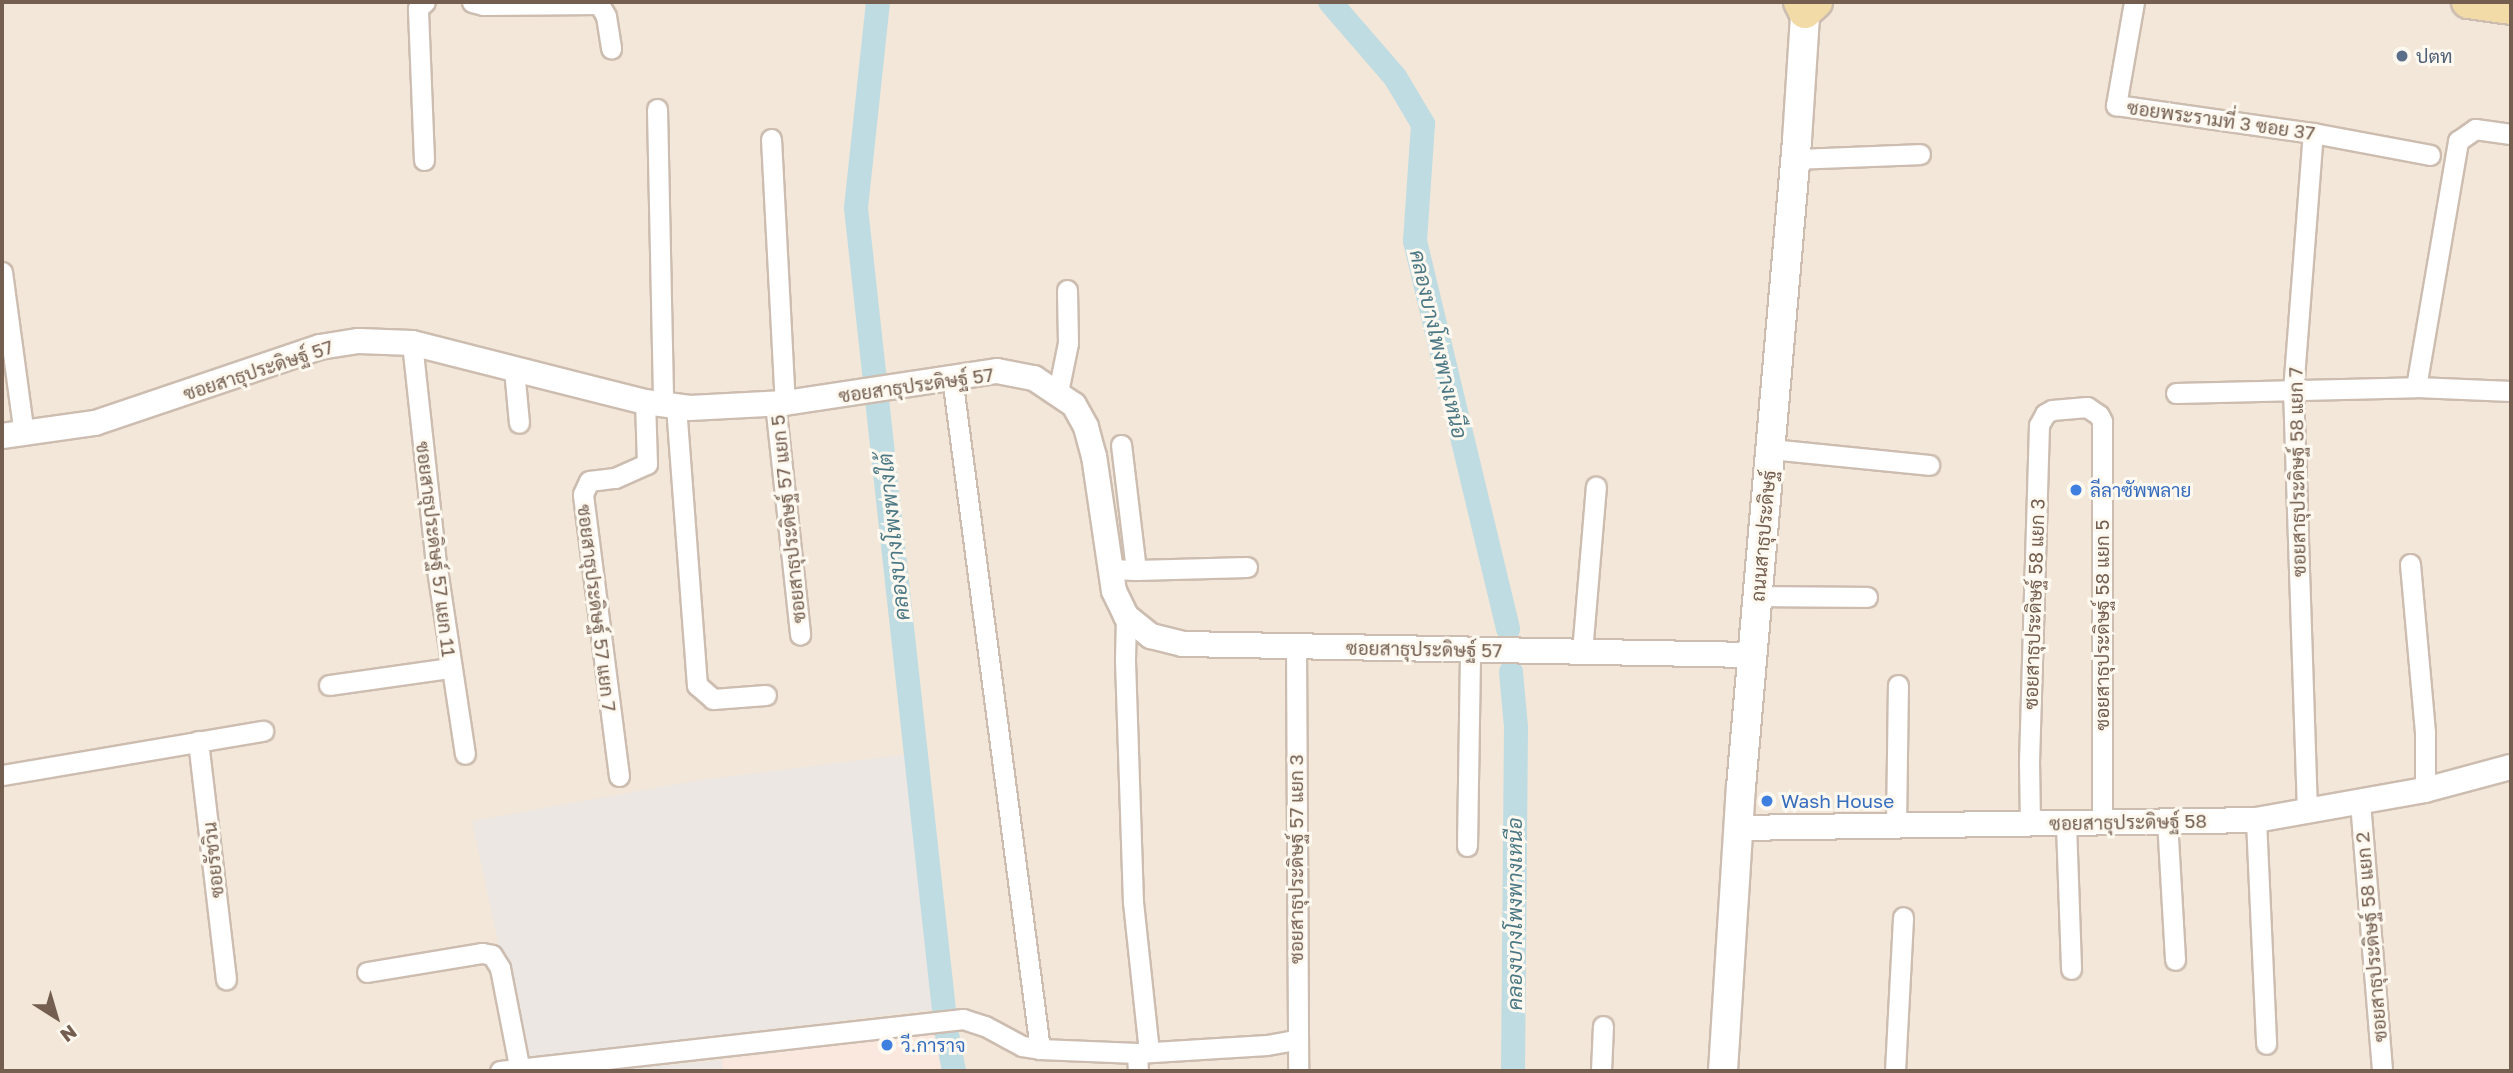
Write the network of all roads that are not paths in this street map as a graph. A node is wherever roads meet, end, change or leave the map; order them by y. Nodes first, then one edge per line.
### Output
1 (425, 2) edge
2 (472, 2) edge
3 (2134, 2) edge
4 (2469, 2) edge
5 (1807, 4) edge
6 (2511, 8) edge
7 (611, 49) dead end
8 (657, 109) dead end
9 (2313, 133) junction
10 (2511, 134) edge
11 (771, 139) dead end
12 (1920, 154) dead end
13 (2430, 155) dead end
14 (1796, 159) junction
15 (424, 160) dead end
16 (2, 272) edge
17 (1067, 290) dead end
18 (412, 343) junction
19 (514, 369) junction
20 (952, 377) junction
21 (2416, 387) junction
22 (2293, 390) junction
23 (2511, 391) edge
24 (1058, 392) junction
25 (2176, 393) dead end
26 (780, 403) junction
27 (661, 405) junction
28 (2072, 408) joint
29 (519, 423) dead end
30 (13, 435) edge
31 (1121, 445) dead end
32 (1770, 449) junction
33 (1929, 465) dead end
34 (1596, 487) dead end
35 (2410, 564) dead end
36 (1247, 568) dead end
37 (1109, 569) junction
38 (1136, 570) junction
39 (1757, 596) junction
40 (1867, 597) dead end
41 (1126, 616) junction
42 (800, 635) dead end
43 (1296, 646) junction
44 (1470, 650) junction
45 (1582, 652) junction
46 (1752, 656) junction
47 (450, 668) junction
48 (329, 685) dead end
49 (1898, 685) dead end
50 (766, 695) dead end
51 (264, 731) dead end
52 (198, 741) junction
53 (465, 754) dead end
54 (2511, 767) edge
55 (2, 775) edge
56 (619, 776) dead end
57 (2425, 790) junction
58 (2360, 802) junction
59 (2307, 811) junction
60 (2167, 820) junction
61 (2256, 820) junction
62 (2102, 823) junction
63 (2030, 824) junction
64 (2066, 824) junction
65 (1896, 826) junction
66 (1738, 828) junction
67 (1467, 846) dead end
68 (1903, 917) dead end
69 (2175, 960) dead end
70 (2071, 969) dead end
71 (367, 972) dead end
72 (226, 979) dead end
73 (1603, 1026) dead end
74 (1296, 1040) junction
75 (2266, 1044) dead end
76 (1040, 1049) junction
77 (1141, 1059) edge
78 (509, 1071) edge
79 (1298, 1071) edge
80 (1601, 1071) edge
81 (1723, 1071) edge
82 (1895, 1071) edge
83 (2382, 1071) edge

1 - 15 street
2 - 7 street
3 - 9 street, ซอยพระรามที่ 3 ซอย 37
4 - 6 main road
5 - 14 main road, ถนนสาธุประดิษฐ์
8 - 27 street
9 - 13 street, ซอยพระรามที่ 3 ซอย 37
9 - 22 street, ซอยสาธุประดิษฐ์ 58 แยก 7
10 - 21 street
11 - 26 street, ซอยสาธุประดิษฐ์ 57 แยก 5
12 - 14 street
14 - 32 main road, ถนนสาธุประดิษฐ์
16 - 30 street
17 - 24 street
18 - 19 street, ซอยสาธุประดิษฐ์ 57
18 - 30 street, ซอยสาธุประดิษฐ์ 57
18 - 47 street, ซอยสาธุประดิษฐ์ 57 แยก 11
19 - 27 street, ซอยสาธุประดิษฐ์ 57
19 - 29 street
20 - 24 street, ซอยสาธุประดิษฐ์ 57
20 - 26 street, ซอยสาธุประดิษฐ์ 57
20 - 76 street
21 - 22 street
21 - 23 street
22 - 25 street
22 - 59 street, ซอยสาธุประดิษฐ์ 58 แยก 7
24 - 37 street, ซอยสาธุประดิษฐ์ 57
26 - 27 street, ซอยสาธุประดิษฐ์ 57
26 - 42 street, ซอยสาธุประดิษฐ์ 57 แยก 5
27 - 50 street
27 - 56 street, ซอยสาธุประดิษฐ์ 57 แยก 7
28 - 62 street, ซอยสาธุประดิษฐ์ 58 แยก 5
28 - 63 street, ซอยสาธุประดิษฐ์ 58 แยก 3
31 - 38 street
32 - 33 street
32 - 39 main road, ถนนสาธุประดิษฐ์
34 - 45 street
35 - 57 street
36 - 38 street
37 - 38 street
37 - 41 street, ซอยสาธุประดิษฐ์ 57
39 - 40 street
39 - 46 main road, ถนนสาธุประดิษฐ์
41 - 43 street, ซอยสาธุประดิษฐ์ 57
41 - 77 street
43 - 44 street, ซอยสาธุประดิษฐ์ 57
43 - 74 street, ซอยสาธุประดิษฐ์ 57 แยก 3
44 - 45 street, ซอยสาธุประดิษฐ์ 57
44 - 67 street
45 - 46 street, ซอยสาธุประดิษฐ์ 57
46 - 66 main road, ถนนสาธุประดิษฐ์
47 - 48 street
47 - 53 street, ซอยสาธุประดิษฐ์ 57 แยก 11
49 - 65 street
51 - 52 street
52 - 55 street
52 - 72 street, ซอยรัชวิน
54 - 57 street, ซอยสาธุประดิษฐ์ 58
57 - 58 street, ซอยสาธุประดิษฐ์ 58
58 - 59 street, ซอยสาธุประดิษฐ์ 58
58 - 83 street, ซอยสาธุประดิษฐ์ 58 แยก 2
59 - 61 street, ซอยสาธุประดิษฐ์ 58
60 - 61 street, ซอยสาธุประดิษฐ์ 58
60 - 62 street, ซอยสาธุประดิษฐ์ 58
60 - 69 street
61 - 75 street
62 - 64 street, ซอยสาธุประดิษฐ์ 58
63 - 64 street, ซอยสาธุประดิษฐ์ 58
63 - 65 street, ซอยสาธุประดิษฐ์ 58
64 - 70 street
65 - 66 street, ซอยสาธุประดิษฐ์ 58
66 - 81 main road, ถนนสาธุประดิษฐ์
68 - 82 street
71 - 78 street
73 - 80 street
74 - 77 street
74 - 79 street, ซอยสาธุประดิษฐ์ 57 แยก 3
76 - 77 street
76 - 78 street

